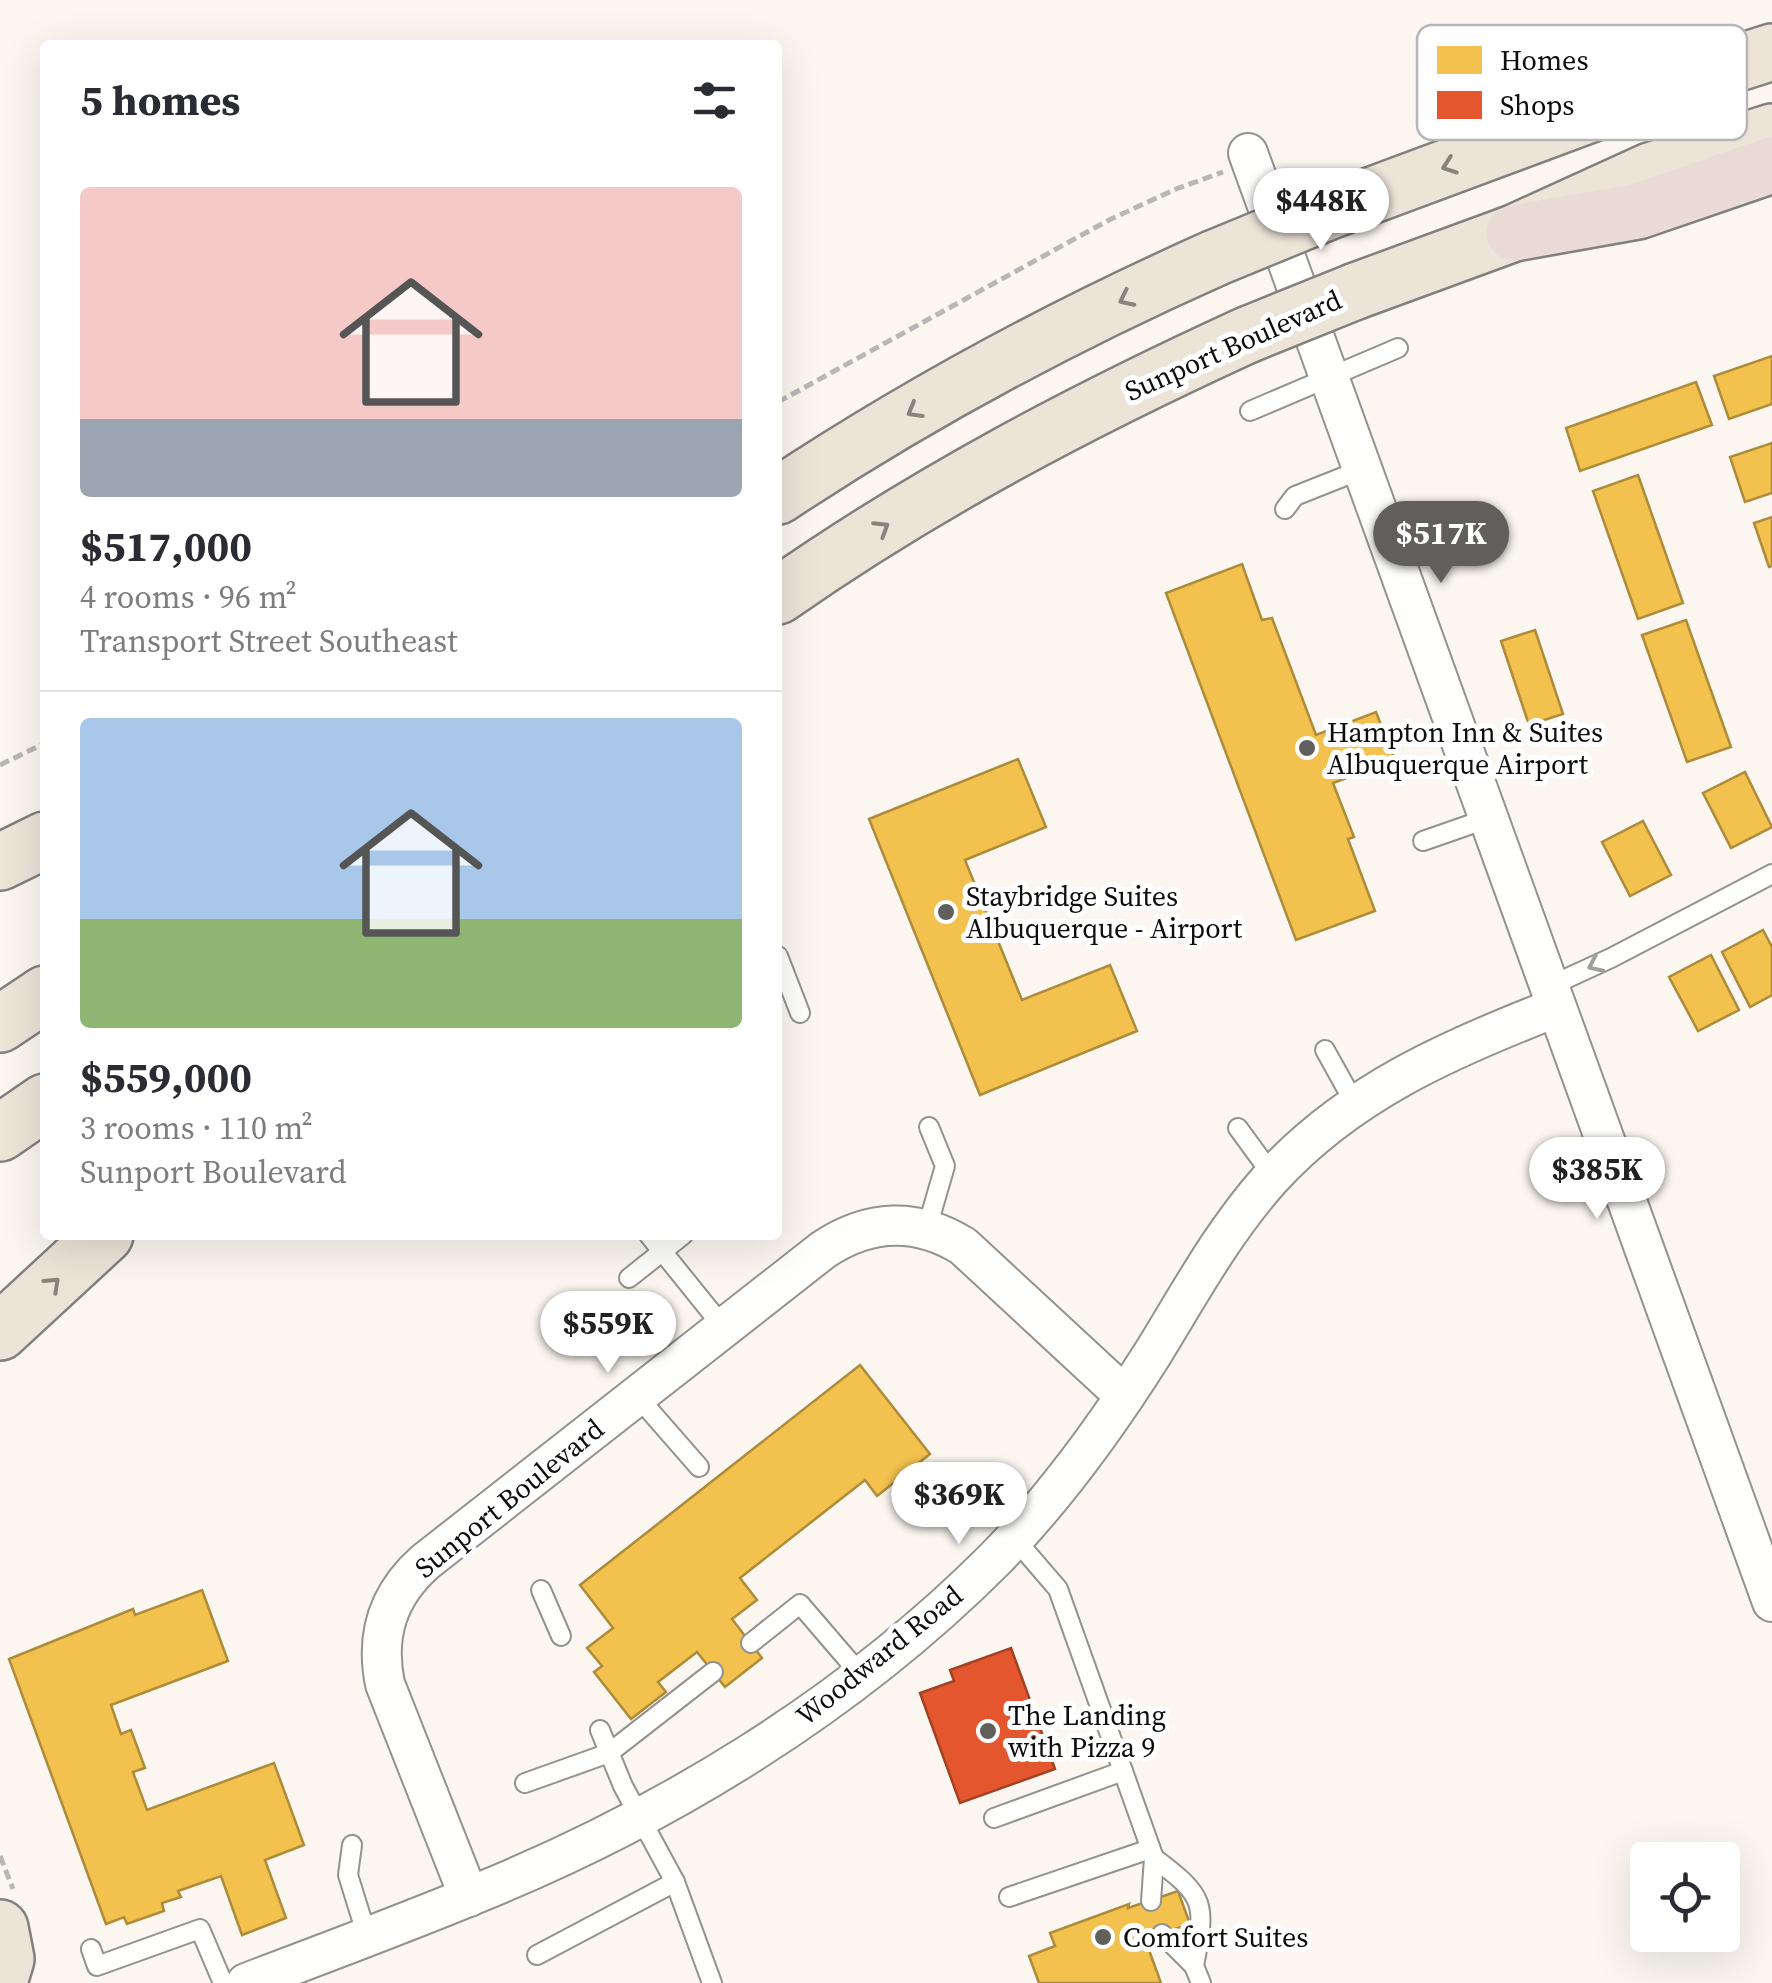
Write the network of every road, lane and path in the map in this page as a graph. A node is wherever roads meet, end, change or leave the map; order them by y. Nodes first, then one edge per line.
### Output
1 (1772, 52) edge
2 (1747, 60) edge
3 (1772, 132) edge
4 (1521, 140) edge
5 (1250, 157) joint
6 (1772, 165) edge
7 (1514, 232) junction
8 (1398, 348) dead end
9 (1330, 377) junction
10 (782, 400) edge
11 (1250, 411) dead end
12 (1364, 469) junction
13 (782, 493) edge
14 (1285, 509) dead end
15 (785, 592) edge
16 (40, 746) edge
17 (0, 766) edge
18 (40, 806) edge
19 (1489, 818) junction
20 (0, 825) edge
21 (1423, 840) dead end
22 (40, 842) edge
23 (0, 862) edge
24 (1772, 874) edge
25 (782, 966) edge
26 (40, 997) edge
27 (1552, 998) junction
28 (800, 1013) dead end
29 (0, 1024) edge
30 (1325, 1050) dead end
31 (1355, 1104) junction
32 (40, 1106) edge
33 (929, 1127) dead end
34 (1238, 1128) dead end
35 (0, 1134) edge
36 (1272, 1176) junction
37 (928, 1228) junction
38 (101, 1240) edge
39 (653, 1240) edge
40 (676, 1240) edge
41 (662, 1251) junction
42 (629, 1278) dead end
43 (724, 1328) junction
44 (0, 1332) edge
45 (637, 1396) junction
46 (1125, 1396) junction
47 (698, 1467) dead end
48 (1014, 1538) junction
49 (542, 1590) dead end
50 (1772, 1602) edge
51 (561, 1636) dead end
52 (751, 1642) dead end
53 (713, 1672) dead end
54 (862, 1676) junction
55 (600, 1730) dead end
56 (610, 1753) junction
57 (1123, 1772) junction
58 (525, 1783) dead end
59 (641, 1816) junction
60 (994, 1818) dead end
61 (352, 1845) dead end
62 (1152, 1853) junction
63 (675, 1882) junction
64 (469, 1897) junction
65 (1008, 1898) dead end
66 (1151, 1900) dead end
67 (0, 1928) edge
68 (1162, 1934) dead end
69 (367, 1936) junction
70 (91, 1949) dead end
71 (537, 1955) dead end
72 (1198, 1975) edge
73 (0, 1979) edge
74 (223, 1983) edge
75 (246, 1983) edge
76 (712, 1983) edge

1 -> 2 main road, bridge
3 - 7 main road, Sunport Boulevard
4 -> 13 main road, bridge
5 - 9 street
5 - 10 path
6 - 7 highway
15 -> 7 main road, Sunport Boulevard, bridge
8 - 9 lane
9 - 11 lane
9 - 12 street
12 - 14 lane
12 - 19 street
16 - 17 path
18 - 20 main road
19 - 21 lane
19 - 27 street
22 - 23 main road
24 -> 27 lane
25 - 28 lane
26 - 29 main road
27 - 31 street, Woodward Road
27 - 50 street
30 - 31 lane
31 - 36 street, Woodward Road
32 - 35 main road
33 - 37 lane
34 - 36 lane
36 - 46 street, Woodward Road
37 - 43 street, Sunport Boulevard
37 - 46 street, Sunport Boulevard
44 -> 38 main road
39 - 41 lane
40 - 41 lane
41 - 42 lane
41 - 43 lane
43 - 45 street, Sunport Boulevard
45 - 47 lane
45 - 64 street, Sunport Boulevard
46 - 48 street, Woodward Road
48 - 54 street, Woodward Road
48 - 57 lane
49 - 51 lane
52 - 54 lane
53 - 56 lane
54 - 59 street, Woodward Road
55 - 56 lane
56 - 58 lane
56 - 59 lane
57 - 60 lane
57 - 62 lane
59 - 63 lane
59 - 64 street, Woodward Road
61 - 69 lane
62 - 65 lane
62 - 66 lane
62 - 72 lane
63 - 71 lane
63 - 76 lane
64 - 69 street, Woodward Road
67 - 73 main road
68 - 72 lane
69 - 75 street, Woodward Road
70 - 74 lane

